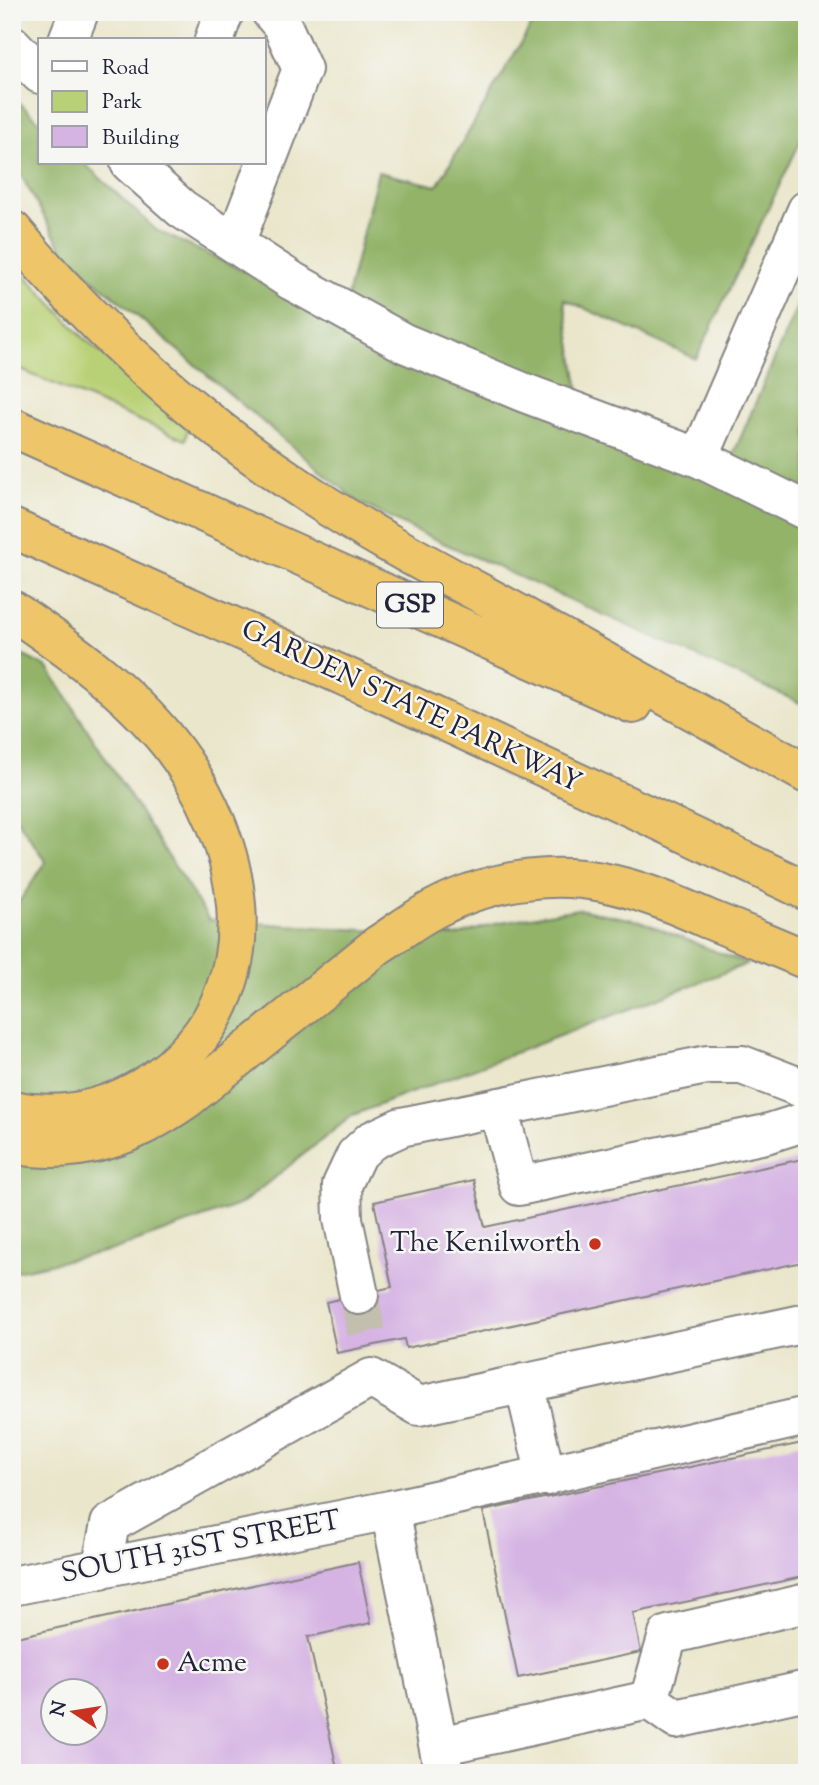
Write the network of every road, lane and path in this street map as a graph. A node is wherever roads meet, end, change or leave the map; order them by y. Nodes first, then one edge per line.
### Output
1 (79, 12) edge
2 (224, 12) edge
3 (271, 12) edge
4 (69, 38) edge
5 (215, 38) edge
6 (12, 45) edge
7 (38, 72) edge
8 (266, 162) edge
9 (133, 164) edge
10 (265, 164) edge
11 (164, 176) edge
12 (807, 211) edge
13 (12, 230) edge
14 (235, 243) junction
15 (12, 428) edge
16 (699, 458) junction
17 (807, 511) edge
18 (12, 528) edge
19 (12, 610) edge
20 (807, 774) edge
21 (807, 784) edge
22 (807, 891) edge
23 (807, 960) edge
24 (807, 1090) edge
25 (498, 1107) junction
26 (12, 1110) edge
27 (807, 1121) edge
28 (12, 1144) edge
29 (359, 1295) tunnel mouth
30 (807, 1323) edge
31 (524, 1383) junction
32 (807, 1416) edge
33 (546, 1476) junction
34 (390, 1510) junction
35 (101, 1569) junction
36 (12, 1586) edge
37 (807, 1603) edge
38 (807, 1690) edge
39 (649, 1700) junction
40 (441, 1759) edge

1 - 4 street
2 - 5 street
3 - 8 street
6 - 7 street
9 - 11 street
10 - 14 street
11 - 14 street
12 - 16 street
13 - 20 highway
14 - 16 street
15 - 21 highway, GSP
16 - 17 street
18 - 22 highway, GARDEN STATE PARKWAY
19 - 26 highway
23 - 28 highway
24 - 25 street
25 - 27 street
25 - 29 street
30 - 31 street
31 - 33 street
31 - 35 street
32 - 33 street, SOUTH 31ST STREET
33 - 34 street, SOUTH 31ST STREET
34 - 35 street, SOUTH 31ST STREET
34 - 40 street
35 - 36 street, SOUTH 31ST STREET
37 - 39 street
38 - 39 street
39 - 40 street

